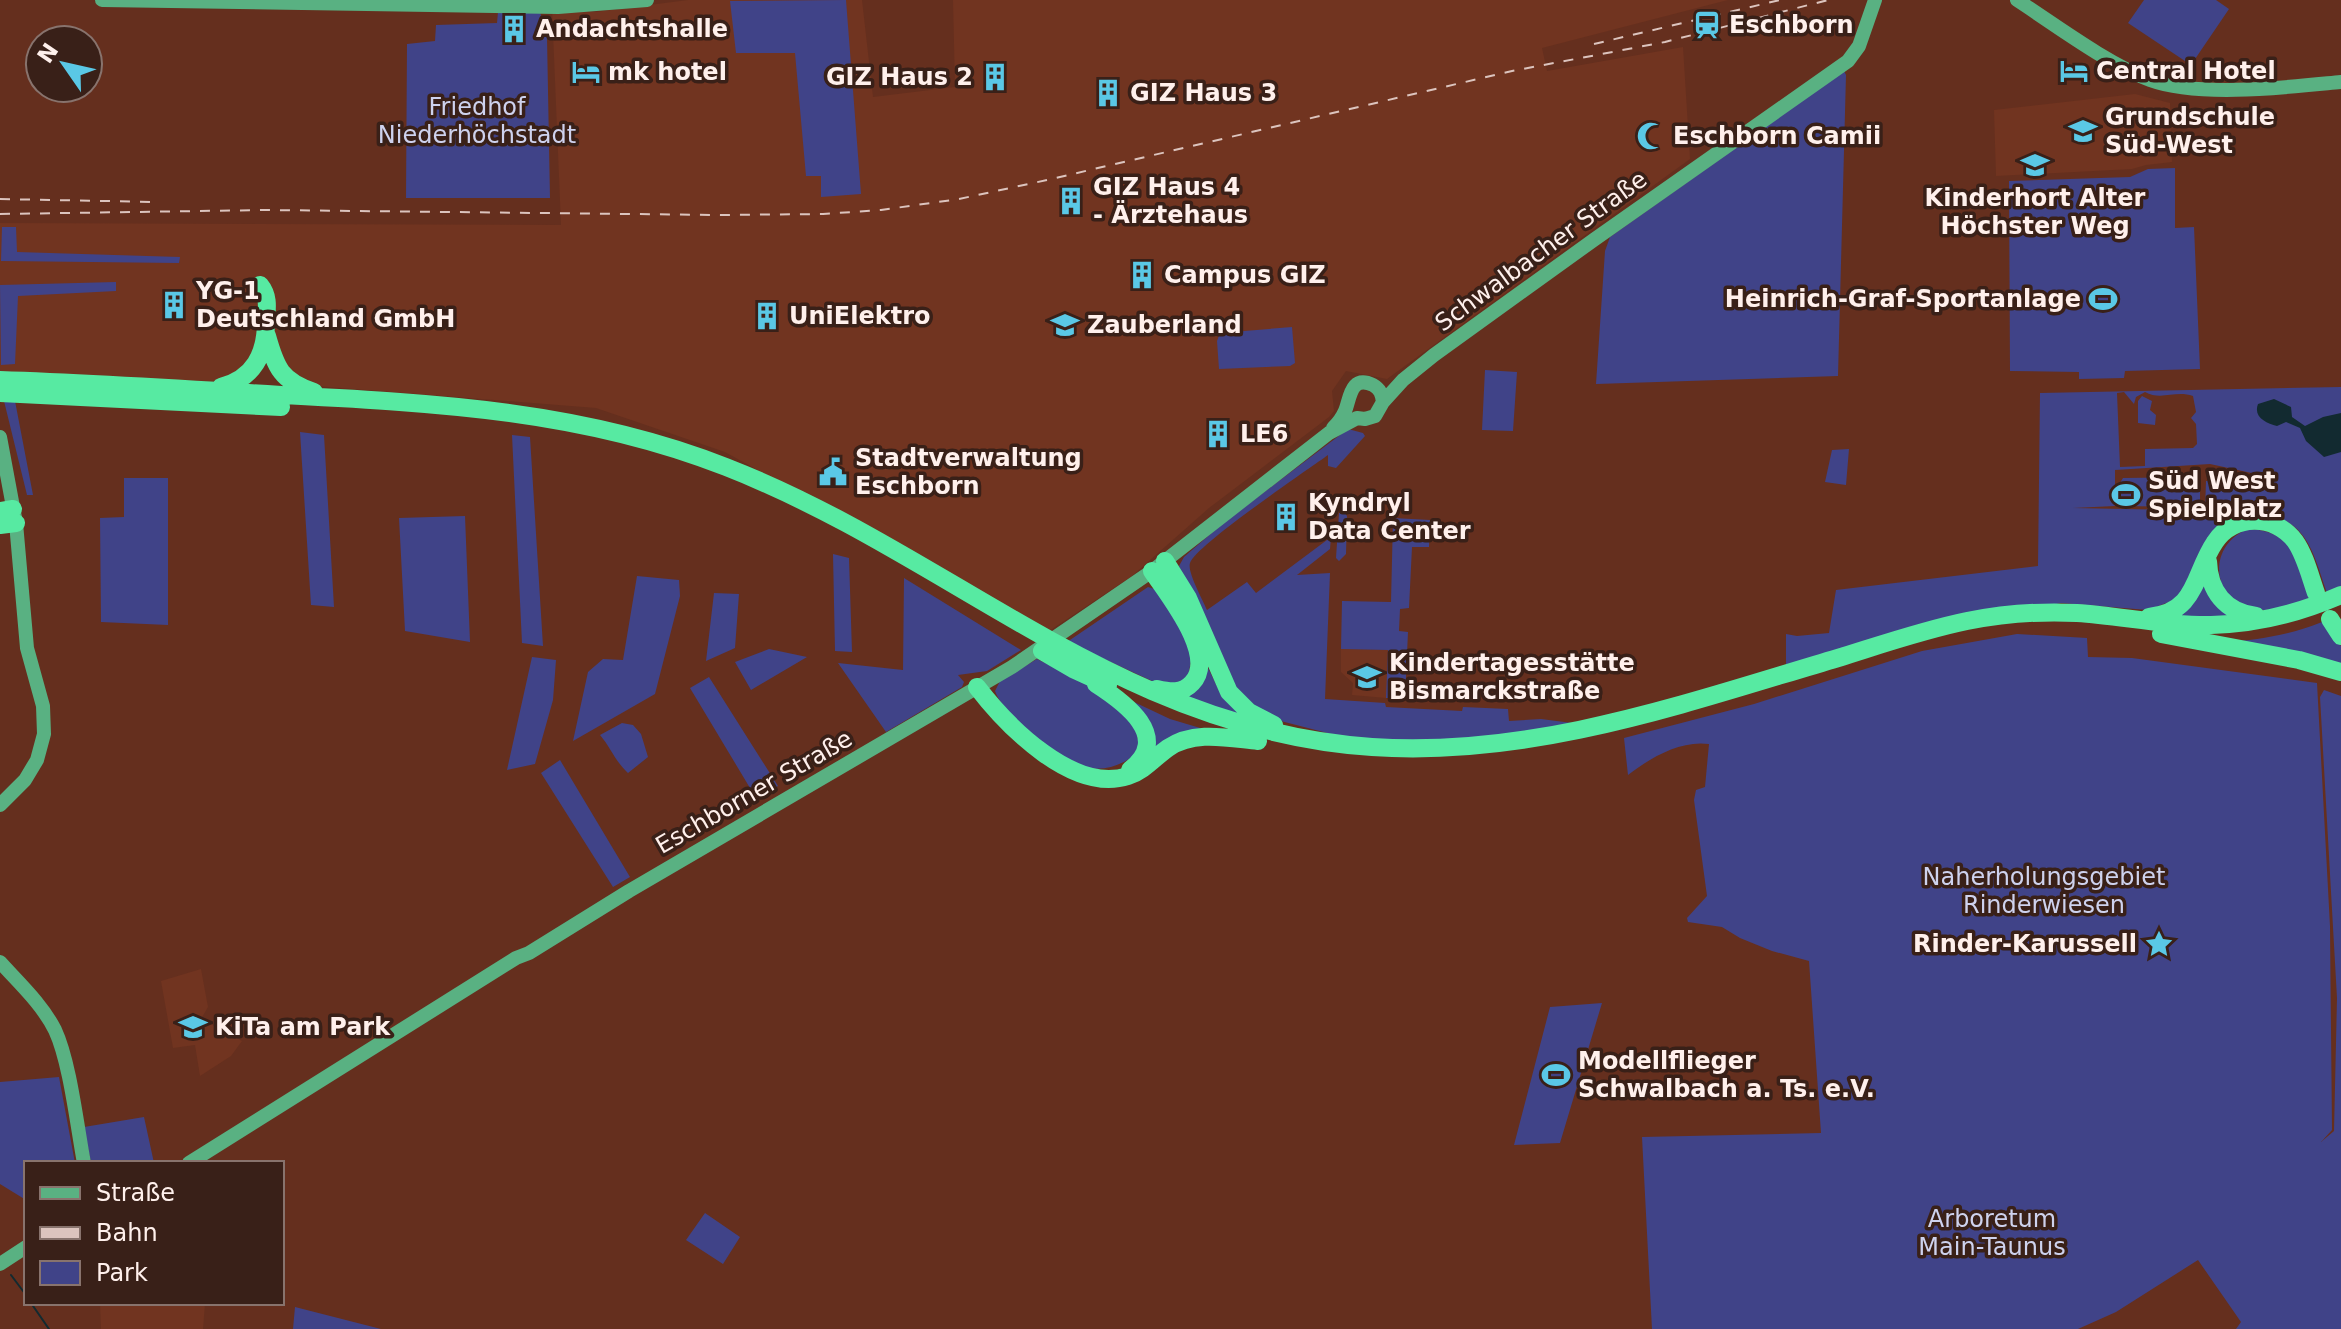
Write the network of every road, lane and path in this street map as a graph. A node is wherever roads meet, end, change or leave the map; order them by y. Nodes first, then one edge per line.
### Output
1 (102, 0) edge
2 (647, 0) edge
3 (1875, 0) edge
4 (2017, 0) edge
5 (2341, 82) edge
6 (260, 285) dead end
7 (266, 334) junction
8 (5, 389) edge
9 (207, 390) junction
10 (1380, 395) junction
11 (336, 398) junction
12 (1347, 405) junction
13 (1357, 418) junction
14 (1329, 433) junction
15 (0, 437) edge
16 (7, 517) edge
17 (2209, 554) junction
18 (1159, 566) junction
19 (2316, 593) dead end
20 (2341, 595) edge
21 (2336, 613) edge
22 (2274, 618) junction
23 (2130, 619) junction
24 (2161, 634) junction
25 (2341, 636) edge
26 (1073, 669) junction
27 (2341, 672) edge
28 (1124, 680) junction
29 (977, 687) junction
30 (1298, 738) junction
31 (1258, 741) junction
32 (1107, 778) junction
33 (0, 805) edge
34 (0, 962) edge
35 (84, 1161) edge
36 (192, 1161) edge
37 (24, 1248) edge
38 (4, 1262) edge

1 - 2 street
3 - 10 street, Schwalbacher Straße
4 - 5 street
6 - 7 highway
7 - 9 highway
7 - 11 highway
8 - 9 highway
8 - 26 highway
9 - 11 highway
10 - 12 street, Schwalbacher Straße
10 - 13 street, Schwalbacher Straße
11 - 28 highway
12 - 13 street
12 - 14 street, Schwalbacher Straße
13 - 14 street, Schwalbacher Straße
14 - 18 street, Schwalbacher Straße
15 - 16 street
16 - 33 street
17 - 19 highway
17 - 22 highway
17 - 23 highway
18 - 28 highway
18 - 29 street, Schwalbacher Straße
18 - 30 highway
20 - 22 highway
21 - 24 highway
21 - 25 highway
22 - 23 highway
23 - 30 highway
24 - 27 highway
24 - 31 highway
26 - 31 highway
26 - 32 highway
28 - 30 highway
29 - 32 highway
29 - 36 street, Eschborner Straße
31 - 32 highway
34 - 35 street
37 - 38 street

